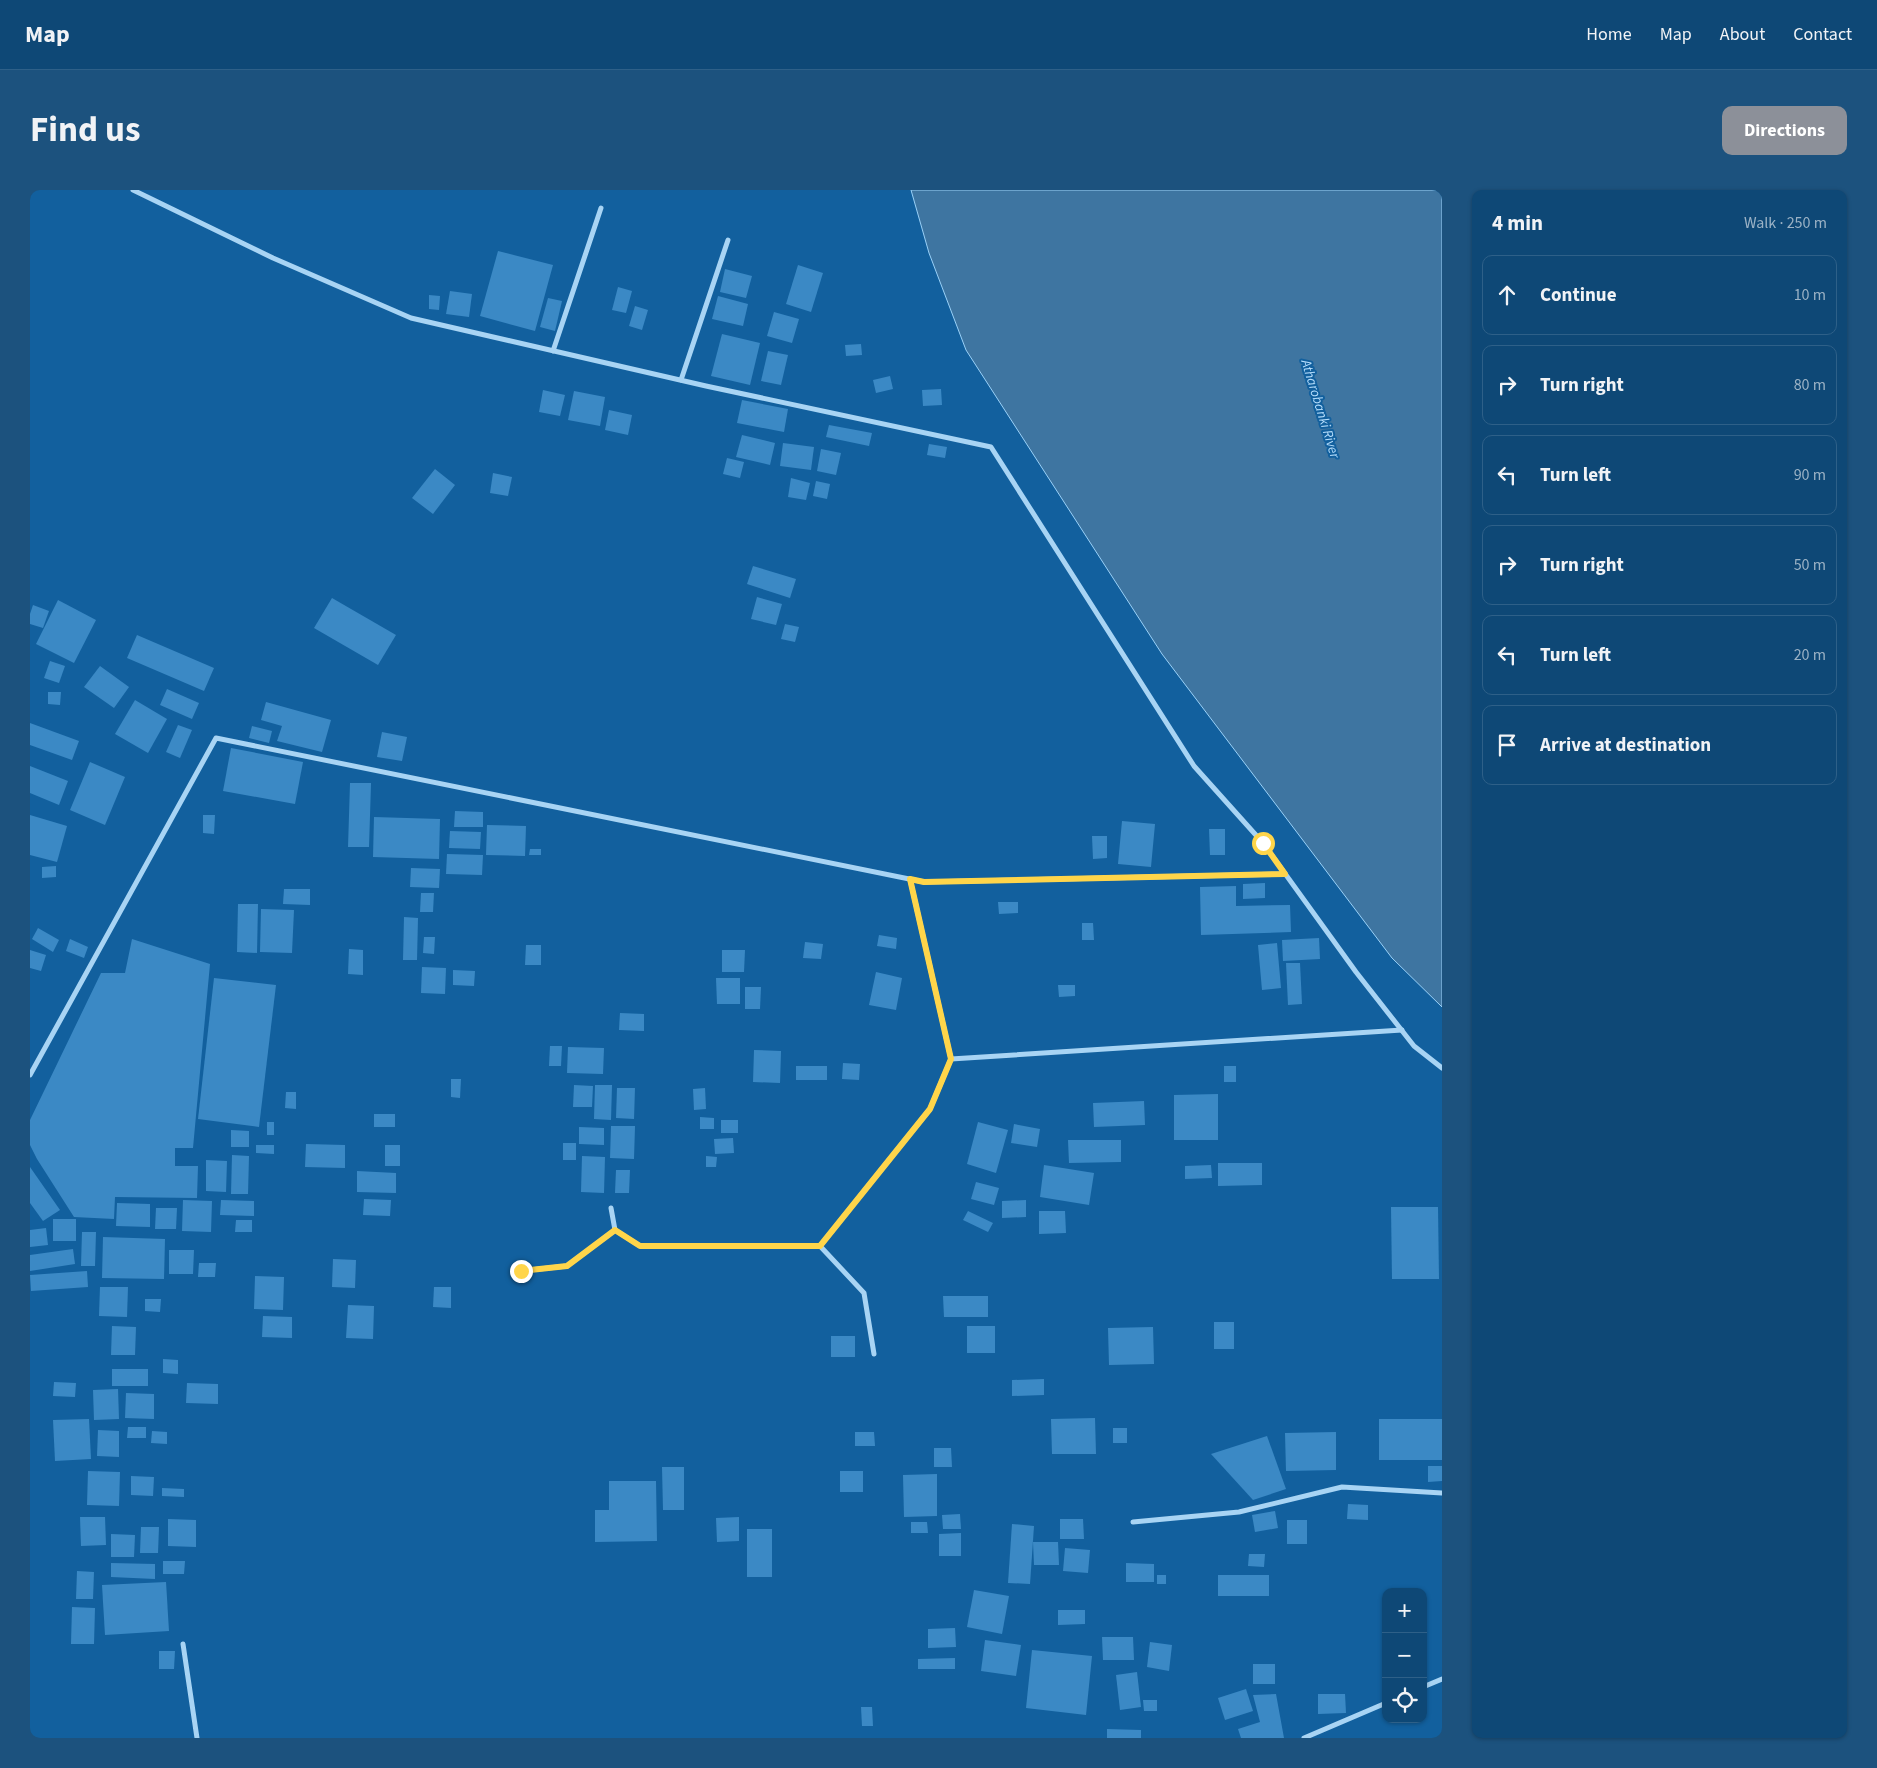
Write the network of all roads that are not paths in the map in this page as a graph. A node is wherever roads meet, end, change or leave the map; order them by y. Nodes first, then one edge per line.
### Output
1 (133, 190) edge
2 (601, 208) dead end
3 (728, 240) dead end
4 (553, 351) junction
5 (680, 380) junction
6 (1285, 874) junction
7 (910, 879) junction
8 (1402, 1030) junction
9 (951, 1059) junction
10 (1442, 1068) edge
11 (30, 1075) edge
12 (612, 1208) dead end
13 (615, 1230) junction
14 (820, 1246) junction
15 (521, 1271) dead end
16 (874, 1354) dead end
17 (1442, 1493) edge
18 (1133, 1522) dead end
19 (183, 1644) dead end
20 (1442, 1679) edge
21 (1427, 1685) edge
22 (1382, 1705) edge
23 (197, 1738) edge
24 (1304, 1738) edge

1 - 4 street
2 - 4 street
3 - 5 street
4 - 5 street
5 - 6 street
6 - 7 street
6 - 8 street
7 - 9 street
7 - 11 street
8 - 9 street
8 - 10 street
9 - 14 street
12 - 13 street
13 - 14 street
13 - 15 street
14 - 16 street
17 - 18 street
19 - 23 street
20 - 21 street
22 - 24 street

